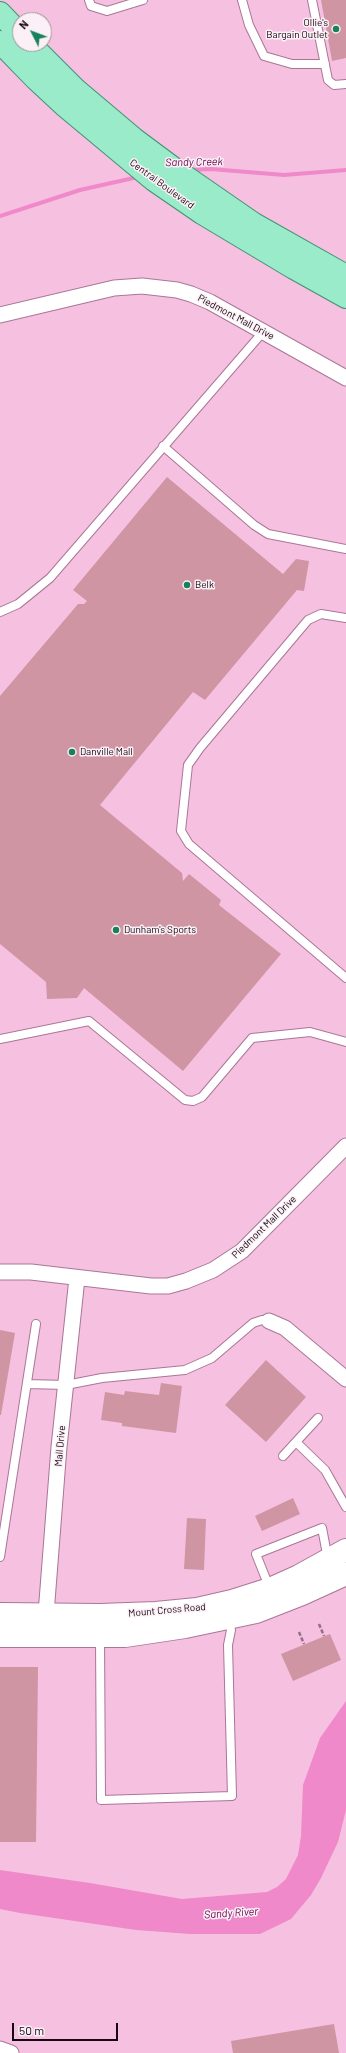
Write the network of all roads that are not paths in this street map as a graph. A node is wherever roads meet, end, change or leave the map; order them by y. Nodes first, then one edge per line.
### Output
1 (89, 0) edge
2 (143, 0) edge
3 (242, 0) edge
4 (312, 0) edge
5 (0, 13) edge
6 (12, 26) edge
7 (0, 42) edge
8 (12, 48) edge
9 (17, 52) edge
10 (18, 52) edge
11 (325, 64) junction
12 (346, 84) edge
13 (346, 276) edge
14 (346, 297) edge
15 (0, 315) edge
16 (263, 332) junction
17 (346, 378) edge
18 (163, 446) junction
19 (346, 549) edge
20 (0, 612) edge
21 (346, 618) edge
22 (346, 978) edge
23 (0, 1039) edge
24 (346, 1042) edge
25 (346, 1146) edge
26 (0, 1272) edge
27 (77, 1278) junction
28 (269, 1321) joint
29 (36, 1324) dead end
30 (346, 1379) edge
31 (27, 1384) junction
32 (66, 1385) junction
33 (318, 1418) dead end
34 (296, 1442) junction
35 (283, 1456) dead end
36 (346, 1507) edge
37 (0, 1552) edge
38 (339, 1566) edge
39 (273, 1597) junction
40 (226, 1611) junction
41 (0, 1614) edge
42 (46, 1614) junction
43 (100, 1625) junction
44 (0, 1636) edge
45 (0, 2049) edge
46 (11, 2053) edge

1 - 2 lane
3 - 11 lane
4 - 11 lane
5 - 6 main road
7 - 8 main road, Central Boulevard
9 - 14 main road, Central Boulevard
10 - 13 main road, Central Boulevard
11 - 12 lane
15 - 16 street, Piedmont Mall Drive
16 - 17 street, Piedmont Mall Drive
16 - 18 lane
18 - 19 lane
18 - 20 lane
21 - 22 lane
23 - 24 lane
25 - 27 street, Piedmont Mall Drive
26 - 27 street, Piedmont Mall Drive
27 - 32 street, Mall Drive
28 - 30 street
28 - 32 lane
29 - 31 lane
31 - 32 lane
31 - 37 lane
32 - 42 street, Mall Drive
33 - 34 lane
34 - 35 lane
34 - 36 lane
38 - 39 main road, Mount Cross Road
38 - 39 lane
39 - 40 main road, Mount Cross Road
40 - 43 main road, Mount Cross Road
40 - 43 lane
41 - 42 main road, Mount Cross Road
42 - 43 main road, Mount Cross Road
43 - 44 main road, Mount Cross Road
45 - 46 street

